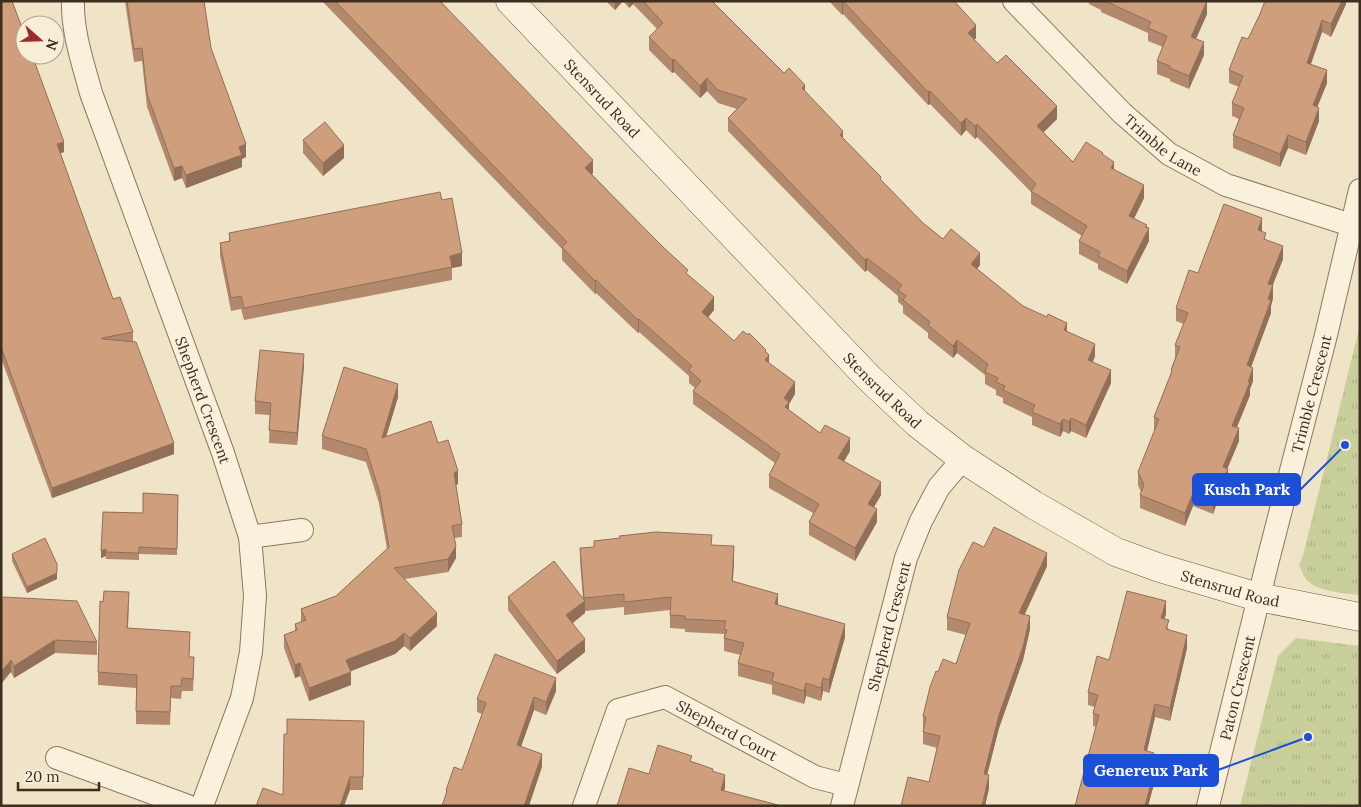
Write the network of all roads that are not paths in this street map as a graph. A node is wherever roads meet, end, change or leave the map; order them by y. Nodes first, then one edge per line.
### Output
1 (73, 1) edge
2 (510, 1) edge
3 (1014, 1) edge
4 (1360, 190) edge
5 (1351, 225) junction
6 (963, 459) junction
7 (302, 530) dead end
8 (250, 537) junction
9 (1258, 597) junction
10 (1360, 617) edge
11 (57, 758) dead end
12 (844, 796) edge
13 (188, 806) edge
14 (202, 806) edge
15 (584, 806) edge
16 (1208, 806) edge

1 - 8 street, Shepherd Crescent
2 - 6 street, Stensrud Road
3 - 5 street, Trimble Lane
4 - 5 street, Trimble Crescent
5 - 9 street, Trimble Crescent
6 - 9 street, Stensrud Road
6 - 12 street, Shepherd Crescent
7 - 8 street
8 - 14 street, Shepherd Crescent
9 - 10 street, Stensrud Road
9 - 16 street, Paton Crescent
11 - 13 street
12 - 15 street, Shepherd Court

